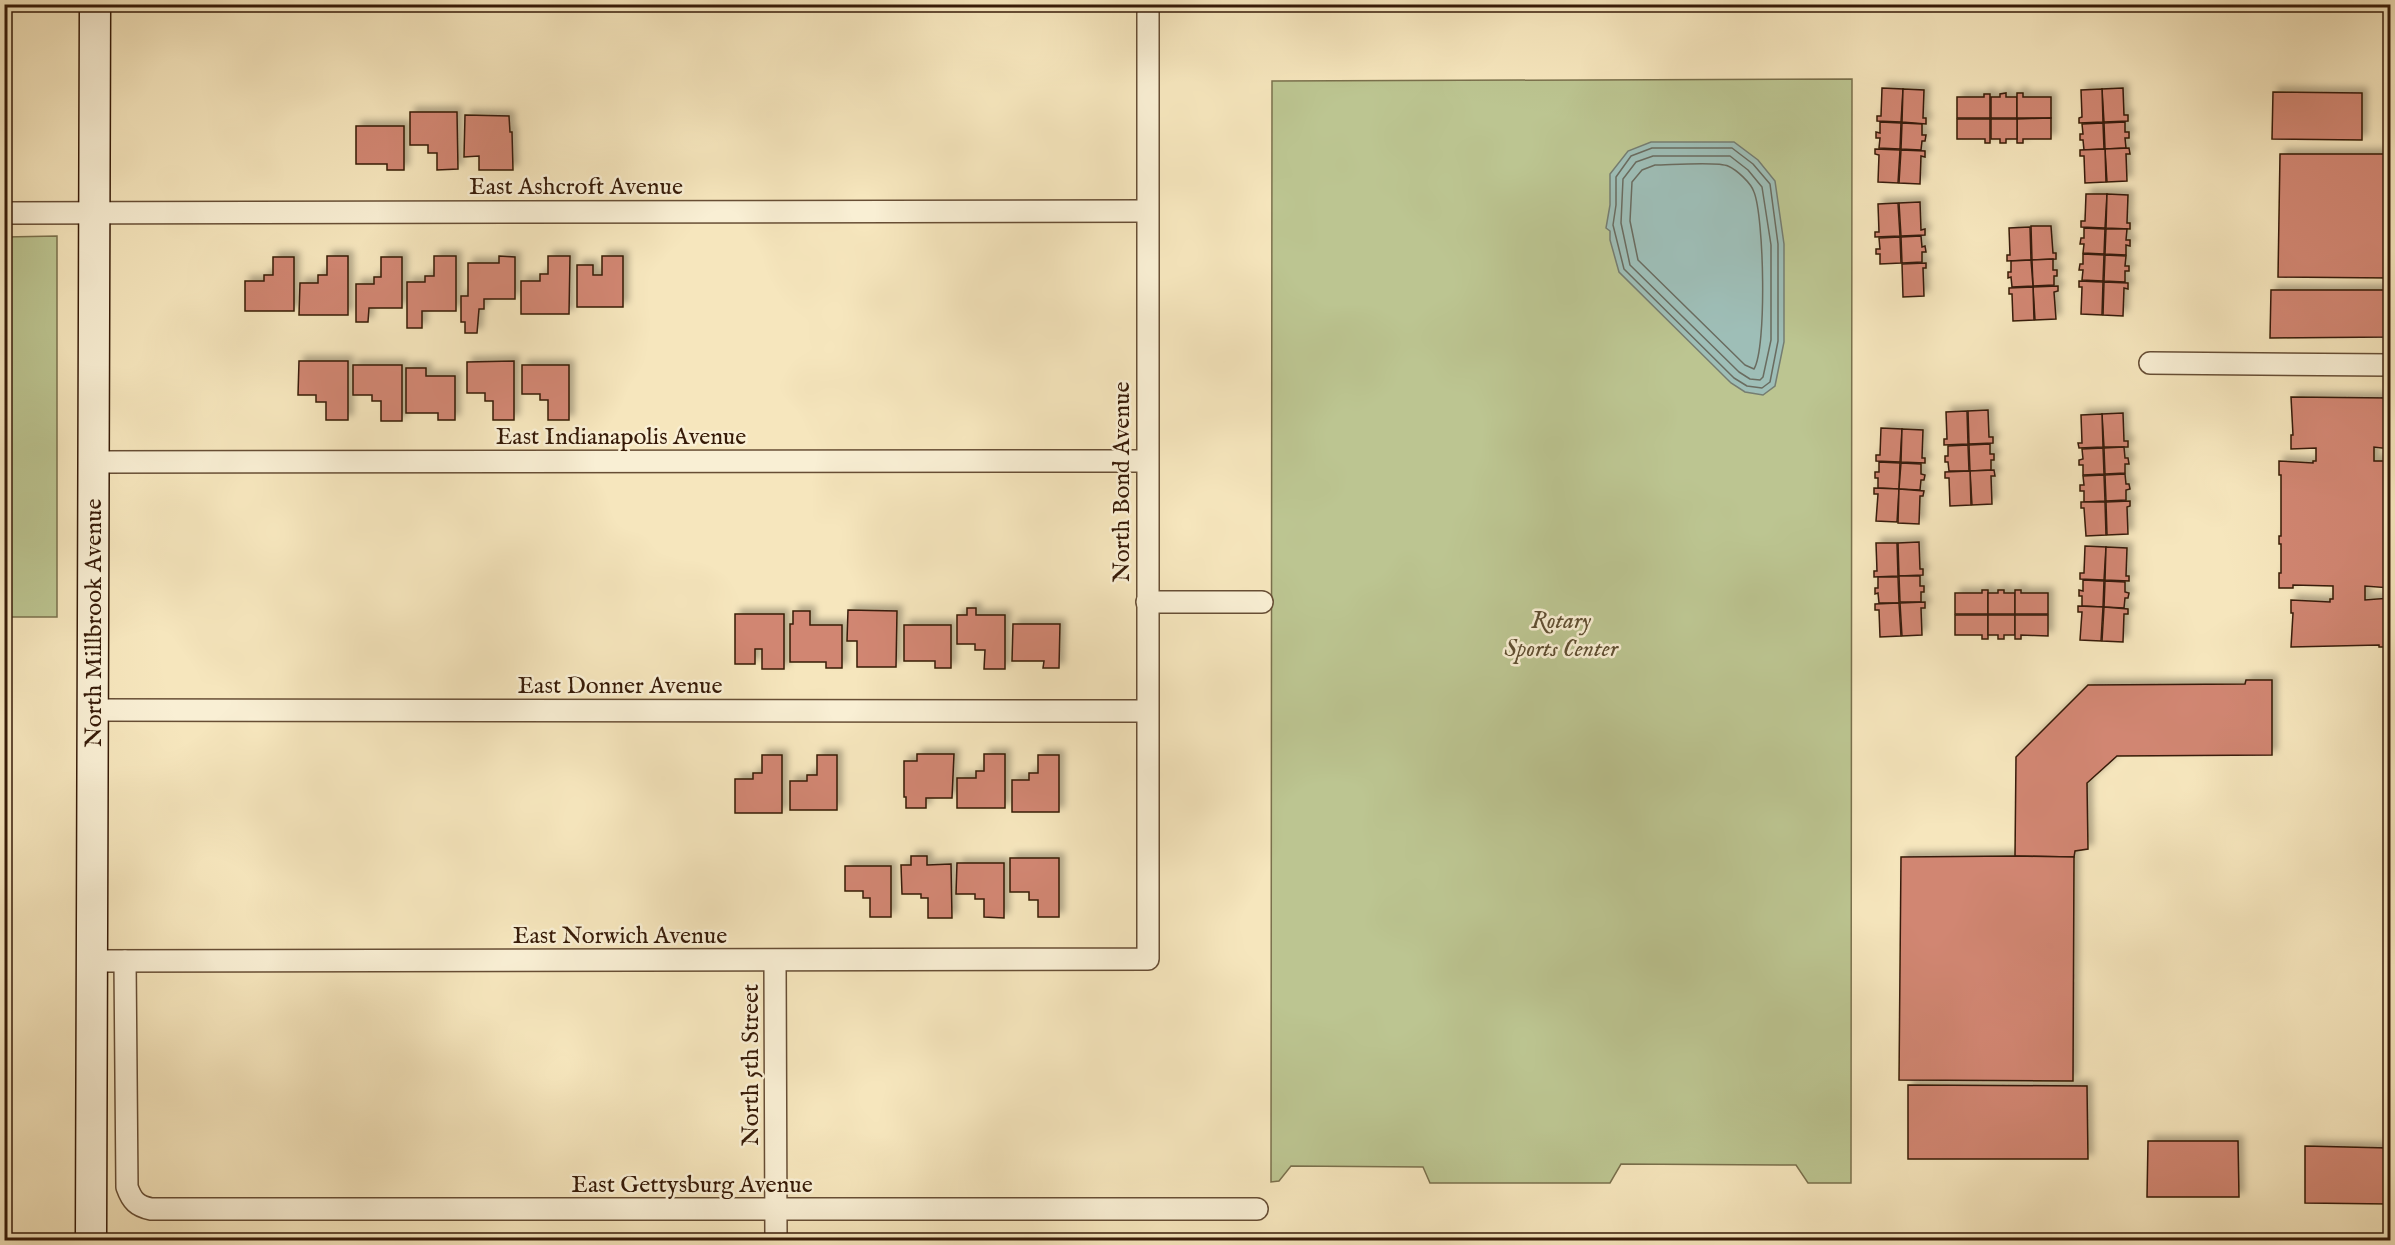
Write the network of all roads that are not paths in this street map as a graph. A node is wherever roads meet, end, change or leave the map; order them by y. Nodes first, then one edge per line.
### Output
1 (95, 4) edge
2 (1148, 4) edge
3 (1147, 211) junction
4 (94, 212) junction
5 (4, 213) edge
6 (2150, 363) dead end
7 (2391, 365) edge
8 (1147, 461) junction
9 (94, 462) junction
10 (1147, 602) junction
11 (1262, 602) dead end
12 (92, 710) junction
13 (1147, 711) junction
14 (1148, 959) joint
15 (92, 961) junction
16 (125, 961) junction
17 (775, 961) junction
18 (1257, 1209) dead end
19 (776, 1210) junction
20 (91, 1240) edge
21 (776, 1240) edge

1 - 4 street, North Millbrook Avenue
2 - 3 street, North Bond Avenue
3 - 4 street, East Ashcroft Avenue
3 - 8 street, North Bond Avenue
4 - 5 street, East Ashcroft Avenue
4 - 9 street, North Millbrook Avenue
6 - 7 street
8 - 9 street, East Indianapolis Avenue
8 - 10 street, North Bond Avenue
9 - 12 street, North Millbrook Avenue
10 - 11 street
10 - 13 street, North Bond Avenue
12 - 13 street, East Donner Avenue
12 - 15 street, North Millbrook Avenue
13 - 14 street, North Bond Avenue
14 - 17 street, East Norwich Avenue
15 - 16 street, East Norwich Avenue
15 - 20 street, North Millbrook Avenue
16 - 17 street, East Norwich Avenue
16 - 19 street, East Gettysburg Avenue
17 - 19 street, North 5th Street
18 - 19 street, East Gettysburg Avenue
19 - 21 street, North 5th Street

